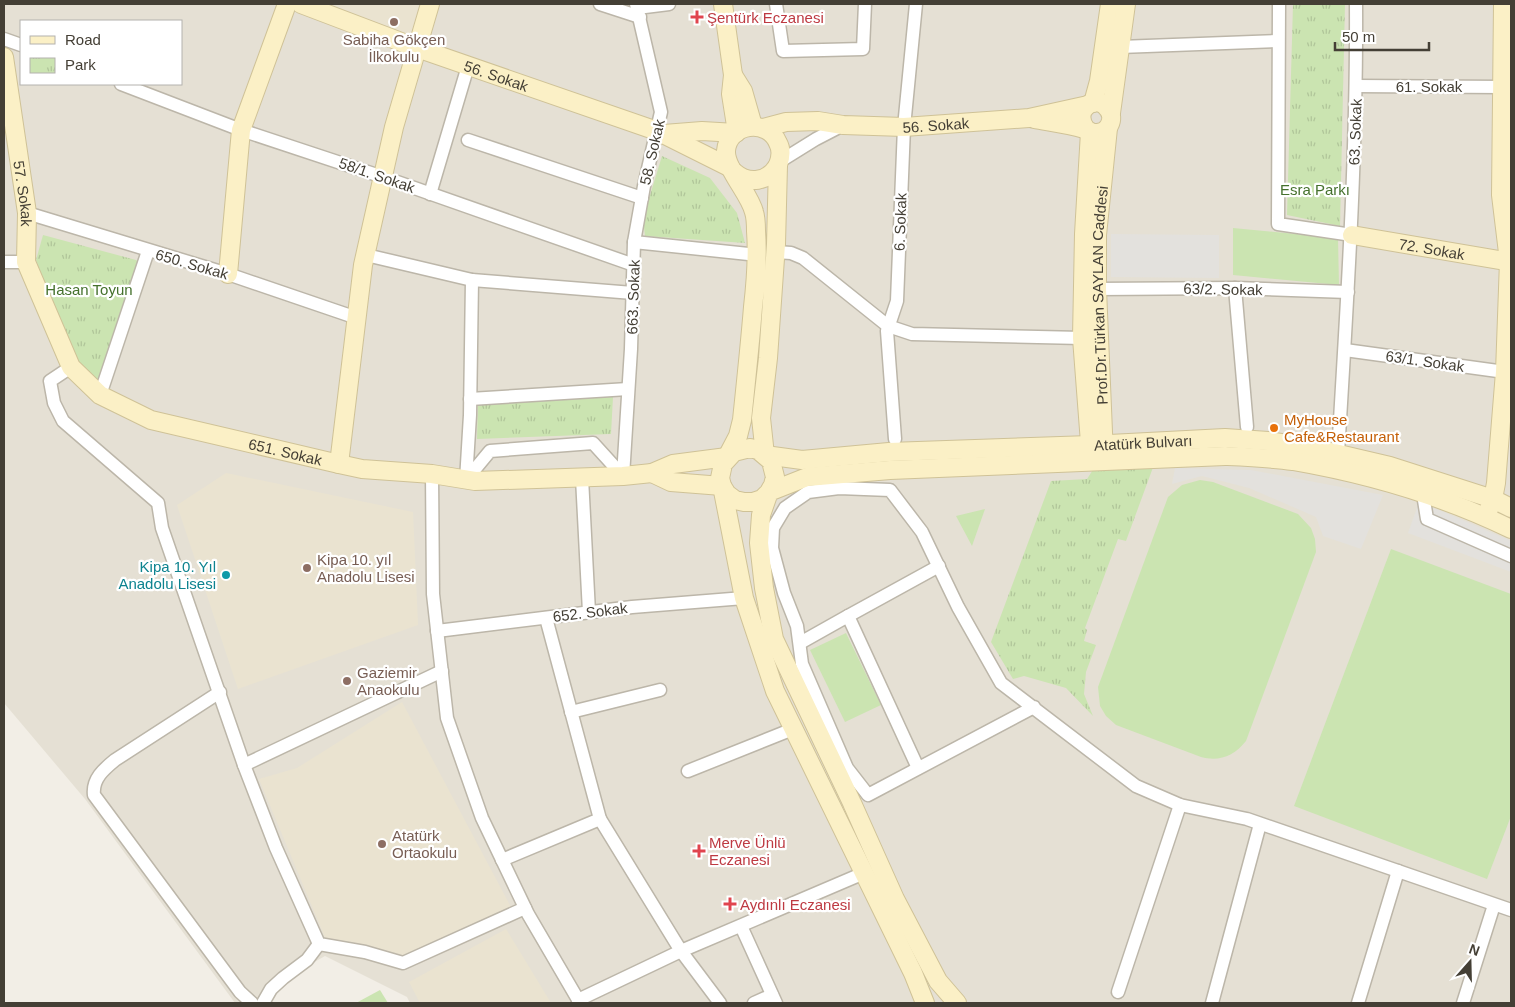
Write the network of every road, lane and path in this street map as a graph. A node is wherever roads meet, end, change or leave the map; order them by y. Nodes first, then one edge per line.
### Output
1 (287, 4) edge
2 (301, 4) edge
3 (430, 4) edge
4 (600, 4) edge
5 (669, 4) edge
6 (723, 4) edge
7 (776, 4) edge
8 (865, 4) edge
9 (916, 4) edge
10 (1110, 4) edge
11 (1126, 4) edge
12 (1279, 4) edge
13 (1356, 4) edge
14 (1503, 4) edge
15 (638, 10) edge
16 (4, 39) edge
17 (1278, 41) junction
18 (20, 46) edge
19 (1120, 47) junction
20 (417, 48) junction
21 (4, 59) edge
22 (468, 66) junction
23 (124, 85) edge
24 (1357, 86) junction
25 (1502, 87) junction
26 (1090, 104) junction
27 (1029, 118) junction
28 (1109, 120) junction
29 (843, 125) junction
30 (904, 126) junction
31 (241, 130) junction
32 (747, 130) junction
33 (1088, 130) junction
34 (660, 132) junction
35 (468, 140) dead end
36 (779, 163) junction
37 (732, 170) junction
38 (383, 177) junction
39 (430, 194) junction
40 (642, 198) junction
41 (27, 213) junction
42 (1352, 235) junction
43 (27, 242) joint
44 (634, 242) junction
45 (148, 251) junction
46 (776, 252) junction
47 (366, 255) junction
48 (758, 255) junction
49 (4, 262) edge
50 (26, 262) junction
51 (1510, 262) edge
52 (634, 265) junction
53 (228, 274) junction
54 (472, 280) junction
55 (1096, 288) junction
56 (1235, 288) junction
57 (1348, 292) junction
58 (633, 293) junction
59 (357, 318) junction
60 (888, 326) junction
61 (1082, 338) junction
62 (1344, 350) junction
63 (71, 367) junction
64 (1504, 372) junction
65 (628, 389) junction
66 (100, 395) junction
67 (470, 399) junction
68 (1247, 427) dead end
69 (895, 439) dead end
70 (1097, 453) junction
71 (1338, 453) junction
72 (765, 455) junction
73 (727, 457) junction
74 (339, 464) junction
75 (652, 473) junction
76 (432, 474) junction
77 (623, 476) junction
78 (582, 478) junction
79 (466, 480) junction
80 (722, 486) junction
81 (769, 492) junction
82 (1423, 494) junction
83 (1494, 499) junction
84 (1511, 508) edge
85 (1486, 517) junction
86 (1511, 529) edge
87 (1511, 556) edge
88 (938, 566) junction
89 (744, 598) junction
90 (589, 612) junction
91 (848, 616) junction
92 (546, 618) junction
93 (437, 631) junction
94 (800, 643) junction
95 (442, 671) junction
96 (660, 690) dead end
97 (220, 692) junction
98 (1034, 708) junction
99 (571, 712) junction
100 (793, 728) junction
101 (244, 765) junction
102 (918, 768) junction
103 (688, 771) dead end
104 (868, 795) junction
105 (852, 803) junction
106 (1180, 805) junction
107 (600, 819) junction
108 (1260, 824) junction
109 (502, 860) junction
110 (1398, 871) junction
111 (864, 873) junction
112 (1494, 905) junction
113 (525, 908) junction
114 (1511, 910) edge
115 (741, 926) junction
116 (319, 944) junction
117 (681, 951) junction
118 (1118, 992) dead end
119 (774, 999) edge
120 (579, 1002) edge
121 (252, 1003) edge
122 (264, 1003) edge
123 (720, 1003) edge
124 (754, 1003) edge
125 (925, 1003) edge
126 (957, 1003) edge
127 (1212, 1003) edge
128 (1358, 1003) edge
129 (1463, 1003) edge

1 - 31 street
2 - 20 street, 56. Sokak
3 - 20 street
4 - 15 street
5 - 15 street
6 - 32 street
7 - 8 street
9 - 30 street, 6. Sokak
10 - 26 street
11 - 19 street, Prof.Dr.Türkan SAYLAN Caddesi
12 - 17 street
13 - 24 street, 63. Sokak
14 - 25 street
15 - 34 street, 58. Sokak
16 - 18 street
17 - 19 street
17 - 42 street
19 - 28 street, Prof.Dr.Türkan SAYLAN Caddesi
20 - 22 street, 56. Sokak
20 - 38 street
21 - 41 street, 57. Sokak
22 - 34 street, 56. Sokak
22 - 39 street
23 - 31 street, 58/1. Sokak
24 - 25 street, 61. Sokak
24 - 42 street, 63. Sokak
25 - 51 street
26 - 27 street
26 - 28 street
26 - 33 street
27 - 30 street, 56. Sokak
27 - 33 street
28 - 33 street
28 - 55 street, Prof.Dr.Türkan SAYLAN Caddesi
29 - 30 street, 56. Sokak
29 - 32 street, 56. Sokak
29 - 36 street, 56. Sokak
30 - 60 street, 6. Sokak
31 - 38 street, 58/1. Sokak
31 - 53 street
32 - 34 street, 56. Sokak
32 - 36 street
32 - 37 street
33 - 61 street, Prof.Dr.Türkan SAYLAN Caddesi
34 - 37 street, 56. Sokak
34 - 40 street, 58. Sokak
35 - 40 street
36 - 37 street
36 - 46 street
37 - 48 street
38 - 39 street, 58/1. Sokak
38 - 47 street
39 - 52 street, 58/1. Sokak
40 - 44 street, 58. Sokak
41 - 43 street, 57. Sokak
41 - 45 street, 650. Sokak
42 - 51 street, 72. Sokak
42 - 57 street, 63. Sokak
43 - 50 street, 651. Sokak
44 - 48 street, 663. Sokak
44 - 52 street, 663. Sokak
45 - 53 street, 650. Sokak
45 - 66 street
46 - 60 street
46 - 72 street
47 - 54 street
47 - 59 street
48 - 73 street
49 - 50 street
50 - 63 street, 651. Sokak
51 - 64 street
52 - 58 street, 663. Sokak
53 - 59 street, 650. Sokak
54 - 58 street
54 - 67 street
55 - 56 street, 63/2. Sokak
55 - 70 street, Prof.Dr.Türkan SAYLAN Caddesi
56 - 57 street, 63/2. Sokak
56 - 68 street
57 - 62 street, 63. Sokak
58 - 65 street, 663. Sokak
59 - 74 street
60 - 61 street
60 - 69 street, 6. Sokak
61 - 70 street, Prof.Dr.Türkan SAYLAN Caddesi
62 - 64 street, 63/1. Sokak
62 - 71 street, 63. Sokak
63 - 66 street, 651. Sokak
63 - 97 street
64 - 83 street
65 - 67 street
65 - 77 street, 663. Sokak
66 - 74 street, 651. Sokak
67 - 79 street
70 - 71 street, Atatürk Bulvarı
70 - 72 street, Atatürk Bulvarı
70 - 81 street, Atatürk Bulvarı
70 - 82 street, Atatürk Bulvarı
71 - 83 street, Atatürk Bulvarı
72 - 73 street, Atatürk Bulvarı
72 - 81 street
73 - 75 street, Atatürk Bulvarı
73 - 80 street
74 - 76 street, 651. Sokak
75 - 77 street, 651. Sokak
75 - 80 street
76 - 79 street, 651. Sokak
76 - 93 street
77 - 78 street, 651. Sokak
77 - 79 street
78 - 79 street, 651. Sokak
78 - 90 street
80 - 81 street, Atatürk Bulvarı
80 - 89 street
81 - 105 street
82 - 85 street, Atatürk Bulvarı
82 - 87 street
83 - 84 street, Atatürk Bulvarı
83 - 85 street
85 - 86 street, Atatürk Bulvarı
88 - 91 street
88 - 94 street
88 - 98 street
89 - 90 street, 652. Sokak
89 - 100 street
90 - 92 street, 652. Sokak
91 - 94 street
91 - 102 street
92 - 93 street, 652. Sokak
92 - 99 street
93 - 95 street
94 - 104 street
95 - 101 street
95 - 109 street
96 - 99 street
97 - 101 street
97 - 121 street
98 - 102 street
98 - 106 street
99 - 107 street
100 - 103 street
100 - 111 street
101 - 116 street
102 - 104 street
104 - 105 street
105 - 126 street
106 - 108 street
106 - 118 street
107 - 109 street
107 - 117 street
108 - 110 street
108 - 127 street
109 - 113 street
110 - 112 street
110 - 128 street
111 - 115 street
111 - 125 street
112 - 114 street
112 - 129 street
113 - 116 street
113 - 120 street
115 - 117 street
115 - 119 street
116 - 122 street
117 - 120 street
117 - 123 street
119 - 124 street

